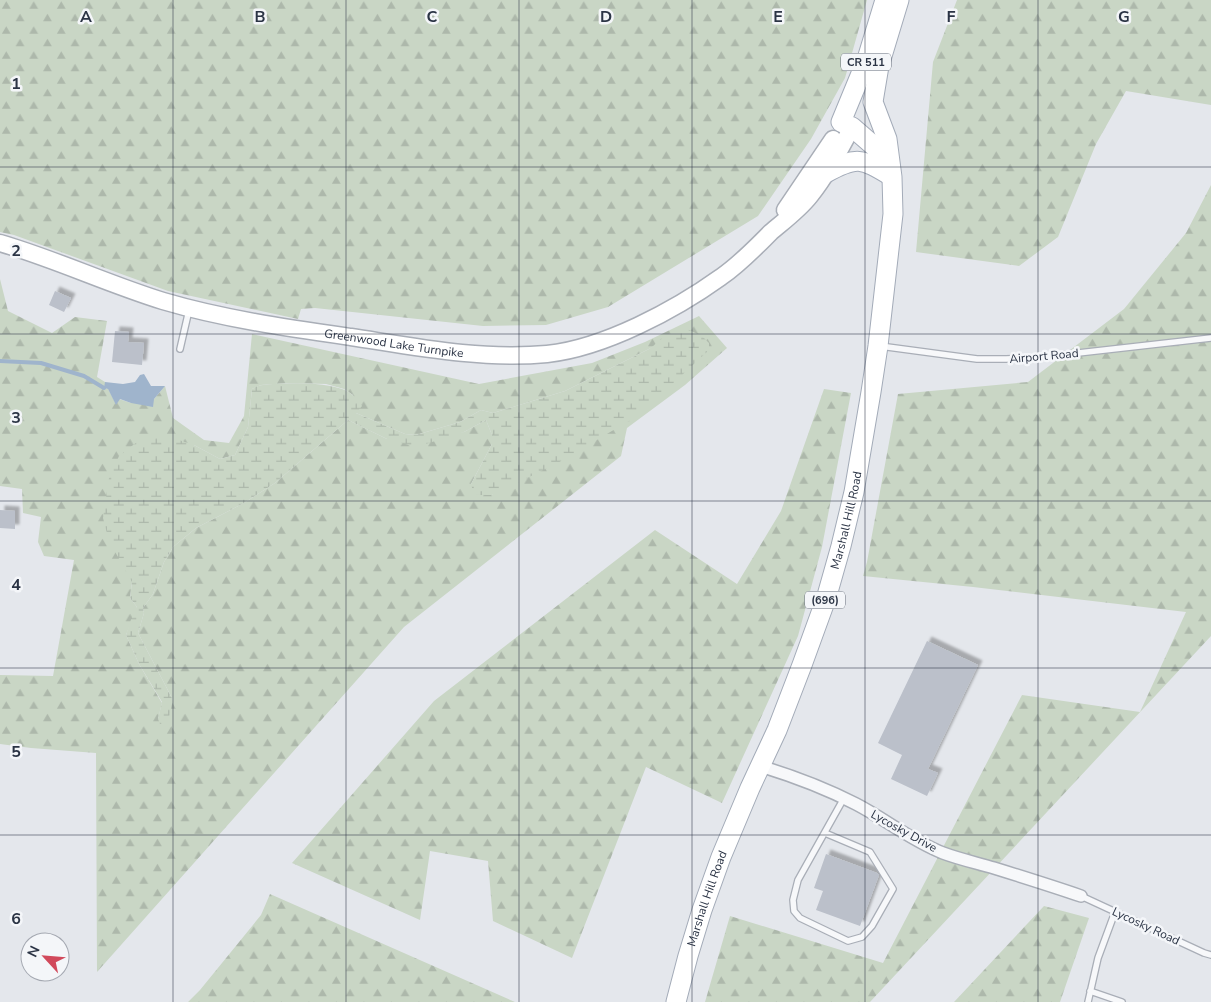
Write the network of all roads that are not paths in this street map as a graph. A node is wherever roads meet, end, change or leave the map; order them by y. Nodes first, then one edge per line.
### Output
1 (885, 0) edge
2 (899, 0) edge
3 (880, 66) junction
4 (847, 124) junction
5 (826, 173) junction
6 (892, 177) junction
7 (767, 236) junction
8 (0, 243) edge
9 (189, 308) junction
10 (1211, 338) edge
11 (878, 346) junction
12 (180, 349) dead end
13 (760, 766) junction
14 (844, 798) junction
15 (825, 833) junction
16 (1081, 896) joint
17 (1116, 912) junction
18 (1211, 955) edge
19 (1090, 991) junction
20 (676, 1002) edge
21 (1088, 1002) edge
22 (1122, 1002) edge

1 - 4 main road, Greenwood Lake Turnpike / CR 511
2 - 3 main road, Greenwood Lake Turnpike / CR 511
3 - 4 main road, Greenwood Lake Turnpike / CR 511
3 - 6 main road, Marshall Hill Road
4 - 5 main road, Greenwood Lake Turnpike / CR 511
4 - 6 main road
4 - 7 main road, Greenwood Lake Turnpike / CR 511
5 - 6 main road
5 - 7 main road, Greenwood Lake Turnpike / CR 511
6 - 11 main road, Marshall Hill Road / (696)
7 - 9 main road, Greenwood Lake Turnpike / CR 511
8 - 9 main road, Greenwood Lake Turnpike / CR 511
9 - 12 lane
10 - 11 lane, Airport Road
11 - 13 main road, Marshall Hill Road / (696)
13 - 14 street, Lycosky Drive
13 - 20 main road, Marshall Hill Road / (696)
14 - 15 lane
14 - 16 street, Lycosky Drive
15 - 15 lane
16 - 17 lane, Lycosky Road
17 - 18 lane, Lycosky Road
17 - 19 lane
19 - 21 lane
19 - 22 lane

